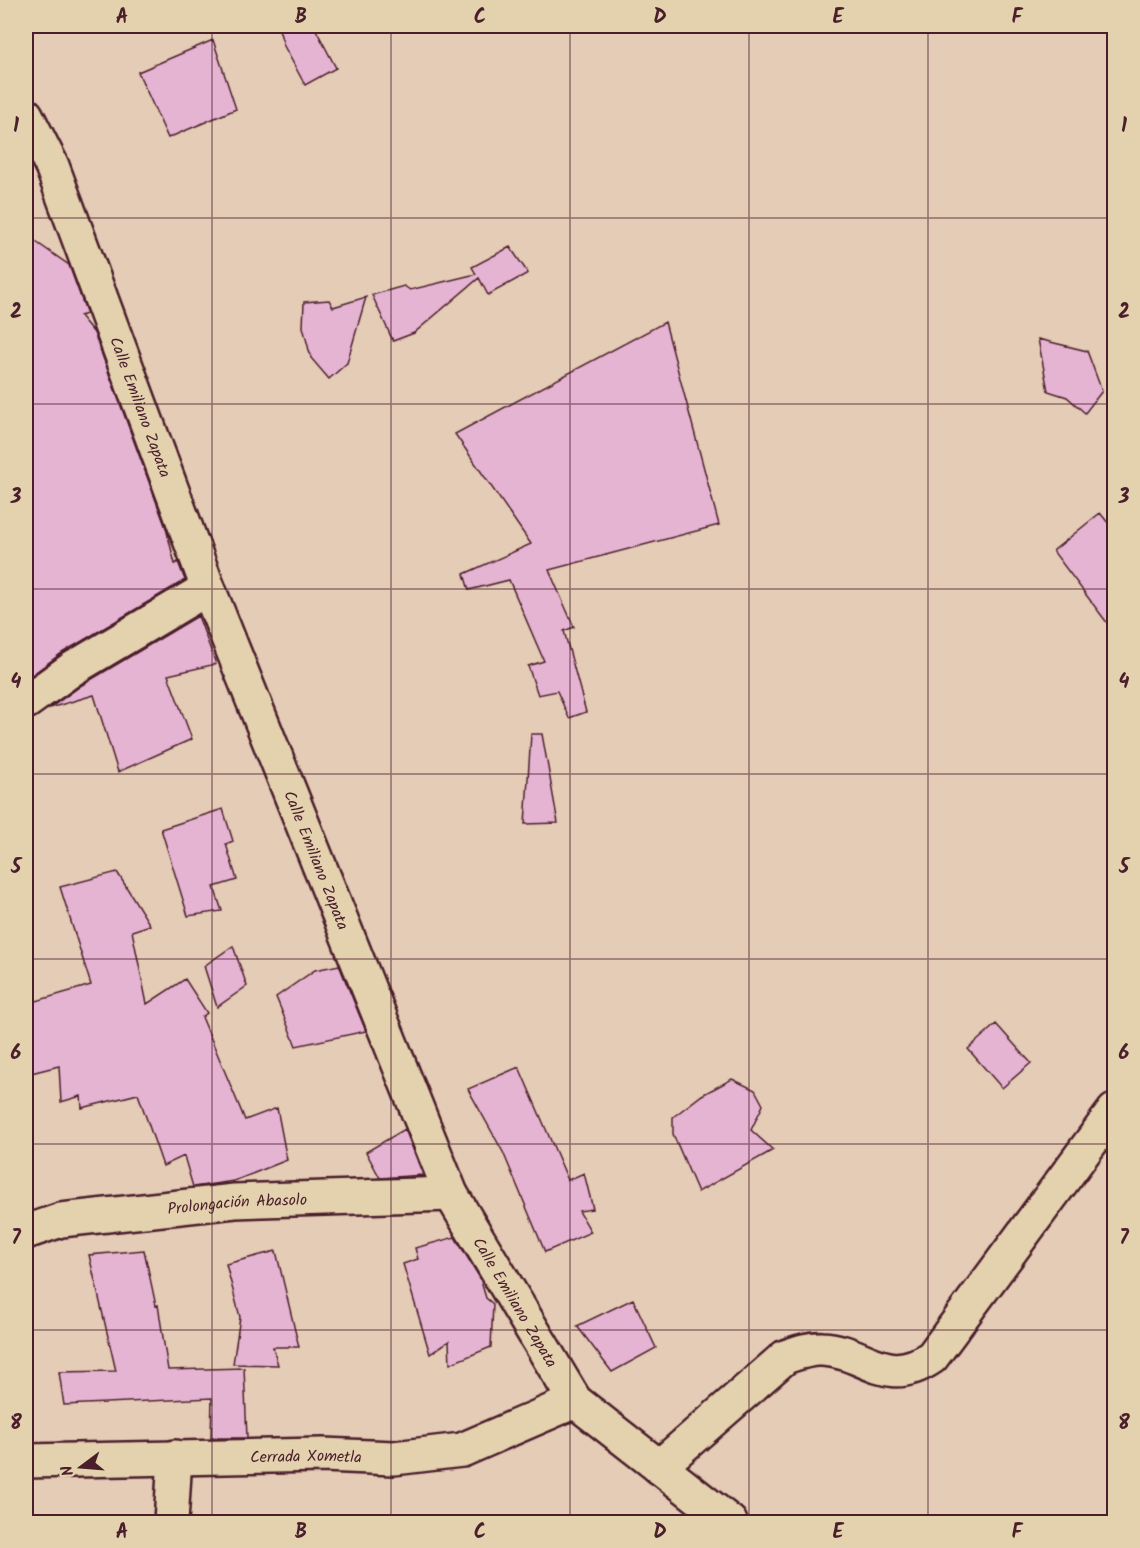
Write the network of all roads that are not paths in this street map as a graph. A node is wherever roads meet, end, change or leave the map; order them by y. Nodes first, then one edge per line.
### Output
1 (26, 115) edge
2 (208, 588) junction
3 (26, 702) edge
4 (1114, 1110) edge
5 (451, 1194) junction
6 (26, 1232) edge
7 (575, 1401) junction
8 (175, 1457) junction
9 (26, 1461) edge
10 (659, 1467) junction
11 (171, 1522) edge
12 (730, 1522) edge

1 - 2 street, Calle Emiliano Zapata
2 - 3 street
2 - 5 street, Calle Emiliano Zapata
4 - 10 street
5 - 6 street, Prolongación Abasolo
5 - 7 street, Calle Emiliano Zapata
7 - 8 street, Cerrada Xometla
7 - 10 street, Calle Emiliano Zapata
8 - 9 street, Cerrada Xometla
8 - 11 street
10 - 12 street, Calle Emiliano Zapata

